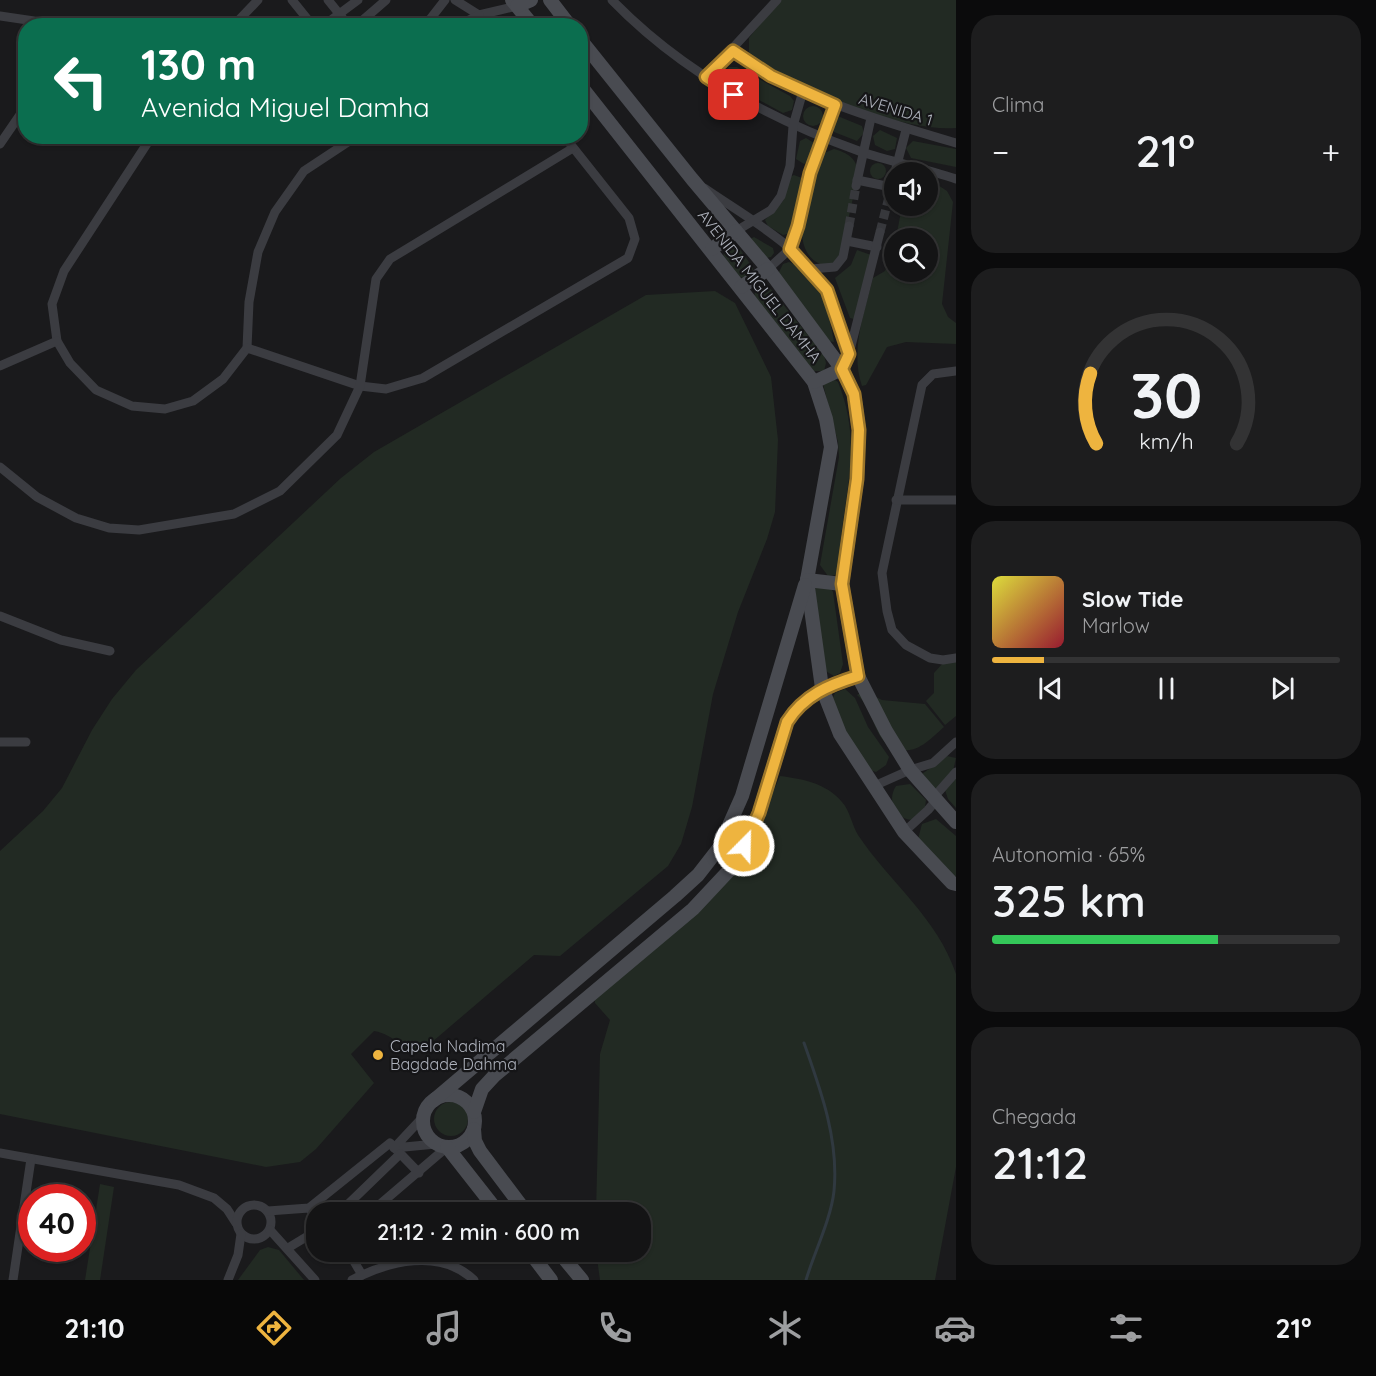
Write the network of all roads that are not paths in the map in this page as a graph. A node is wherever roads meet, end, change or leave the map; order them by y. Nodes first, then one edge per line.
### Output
1 (258, 0) edge
2 (292, 0) edge
3 (328, 0) edge
4 (358, 0) edge
5 (386, 0) edge
6 (445, 0) edge
7 (455, 0) edge
8 (531, 0) edge
9 (550, 0) edge
10 (612, 0) edge
11 (777, 0) edge
12 (515, 3) edge
13 (340, 14) junction
14 (479, 15) junction
15 (0, 16) edge
16 (241, 18) edge
17 (307, 18) edge
18 (334, 18) edge
19 (343, 18) edge
20 (365, 18) edge
21 (436, 18) edge
22 (473, 18) edge
23 (527, 18) edge
24 (564, 18) edge
25 (18, 19) edge
26 (588, 49) edge
27 (733, 51) junction
28 (706, 77) junction
29 (803, 91) junction
30 (588, 95) edge
31 (835, 105) junction
32 (18, 118) edge
33 (871, 118) junction
34 (793, 126) junction
35 (906, 129) junction
36 (823, 137) junction
37 (956, 143) edge
38 (0, 144) edge
39 (147, 144) edge
40 (345, 144) edge
41 (570, 144) edge
42 (573, 148) junction
43 (862, 152) junction
44 (898, 161) junction
45 (790, 166) junction
46 (810, 173) junction
47 (692, 179) junction
48 (956, 179) edge
49 (884, 189) edge
50 (752, 221) junction
51 (849, 226) tunnel mouth
52 (736, 231) junction
53 (880, 232) tunnel mouth
54 (847, 241) junction
55 (877, 247) junction
56 (712, 249) junction
57 (790, 249) junction
58 (768, 269) junction
59 (811, 269) junction
60 (741, 287) junction
61 (57, 341) junction
62 (247, 348) junction
63 (849, 354) junction
64 (0, 366) edge
65 (842, 369) junction
66 (956, 371) edge
67 (814, 381) junction
68 (360, 386) junction
69 (0, 466) edge
70 (896, 500) junction
71 (956, 500) edge
72 (807, 580) junction
73 (842, 584) junction
74 (0, 616) edge
75 (110, 651) dead end
76 (956, 658) edge
77 (858, 676) junction
78 (822, 688) junction
79 (0, 742) edge
80 (26, 742) dead end
81 (955, 745) edge
82 (910, 770) junction
83 (956, 772) edge
84 (874, 786) junction
85 (934, 796) junction
86 (956, 822) edge
87 (904, 832) junction
88 (955, 886) edge
89 (432, 1101) junction
90 (474, 1112) junction
91 (423, 1117) junction
92 (474, 1130) junction
93 (441, 1145) junction
94 (398, 1151) junction
95 (0, 1153) edge
96 (31, 1159) junction
97 (419, 1173) junction
98 (316, 1202) edge
99 (350, 1202) edge
100 (383, 1202) edge
101 (489, 1202) edge
102 (518, 1202) edge
103 (306, 1208) edge
104 (268, 1211) junction
105 (237, 1223) junction
106 (270, 1230) junction
107 (241, 1234) junction
108 (306, 1237) edge
109 (288, 1248) junction
110 (354, 1262) edge
111 (537, 1262) edge
112 (567, 1262) edge
113 (362, 1275) junction
114 (13, 1280) edge
115 (228, 1280) edge
116 (315, 1280) edge
117 (352, 1280) edge
118 (474, 1280) edge
119 (551, 1280) edge
120 (582, 1280) edge

1 - 16 street
2 - 17 street
3 - 13 street
4 - 13 street
5 - 20 street
6 - 21 street
7 - 14 street
8 - 12 street
9 - 24 street
10 - 28 street
11 - 27 street
12 - 14 street
12 - 23 street
13 - 18 street
13 - 19 street
14 - 22 street
15 - 25 street
26 - 47 street, AVENIDA MIGUEL DAMHA
27 - 28 street
27 - 29 street, AVENIDA 1
28 - 34 street
29 - 31 street, AVENIDA 1
29 - 34 street
30 - 56 street, AVENIDA MIGUEL DAMHA
31 - 33 street, AVENIDA 1
31 - 36 street
32 - 38 street
33 - 35 street, AVENIDA 1
33 - 43 street
34 - 36 street
34 - 45 street
35 - 37 street, AVENIDA 1
35 - 44 street
36 - 43 street
36 - 46 street
39 - 61 street
40 - 62 street
41 - 42 street
42 - 68 street
42 - 68 street
43 - 44 street
43 - 49 street
44 - 48 street
45 - 46 street
45 - 50 street
46 - 57 street
47 - 50 street
47 - 52 street, AVENIDA MIGUEL DAMHA
50 - 52 street
50 - 57 street
51 - 54 street
52 - 56 street
52 - 58 street, AVENIDA MIGUEL DAMHA
53 - 55 street
54 - 55 street
54 - 59 street
55 - 63 street
56 - 60 street, AVENIDA MIGUEL DAMHA
57 - 58 street
57 - 59 street
58 - 60 street
58 - 65 street, AVENIDA MIGUEL DAMHA
59 - 63 street
60 - 67 street, AVENIDA MIGUEL DAMHA
61 - 62 street
61 - 64 street
62 - 68 street
63 - 65 street
65 - 67 street
65 - 73 street, AVENIDA MIGUEL DAMHA
66 - 70 street
67 - 72 street, AVENIDA MIGUEL DAMHA
68 - 69 street
70 - 71 street
70 - 76 street
72 - 73 street
72 - 78 street, AVENIDA MIGUEL DAMHA
72 - 89 street
73 - 77 street, AVENIDA MIGUEL DAMHA
74 - 75 street
77 - 78 street
77 - 82 street, AVENIDA MIGUEL DAMHA
78 - 84 street, AVENIDA MIGUEL DAMHA
78 - 90 street
79 - 80 street
81 - 82 street
82 - 84 street
82 - 85 street, AVENIDA MIGUEL DAMHA
83 - 85 street
84 - 87 street, AVENIDA MIGUEL DAMHA
85 - 86 street, AVENIDA MIGUEL DAMHA
85 - 87 street
87 - 88 street, AVENIDA MIGUEL DAMHA
89 - 90 street
89 - 91 street
90 - 92 street
91 - 93 street
91 - 94 street
92 - 93 street
92 - 102 street
93 - 94 street
93 - 97 street
93 - 101 street
94 - 97 street
94 - 98 street
94 - 99 street
95 - 96 street
96 - 105 street
96 - 114 street
97 - 100 street
103 - 104 street
104 - 105 street
104 - 106 street
105 - 107 street
106 - 107 street
106 - 109 street
107 - 115 street
108 - 109 street
109 - 116 street
110 - 113 street
111 - 119 street
112 - 120 street
113 - 117 street
113 - 118 street

